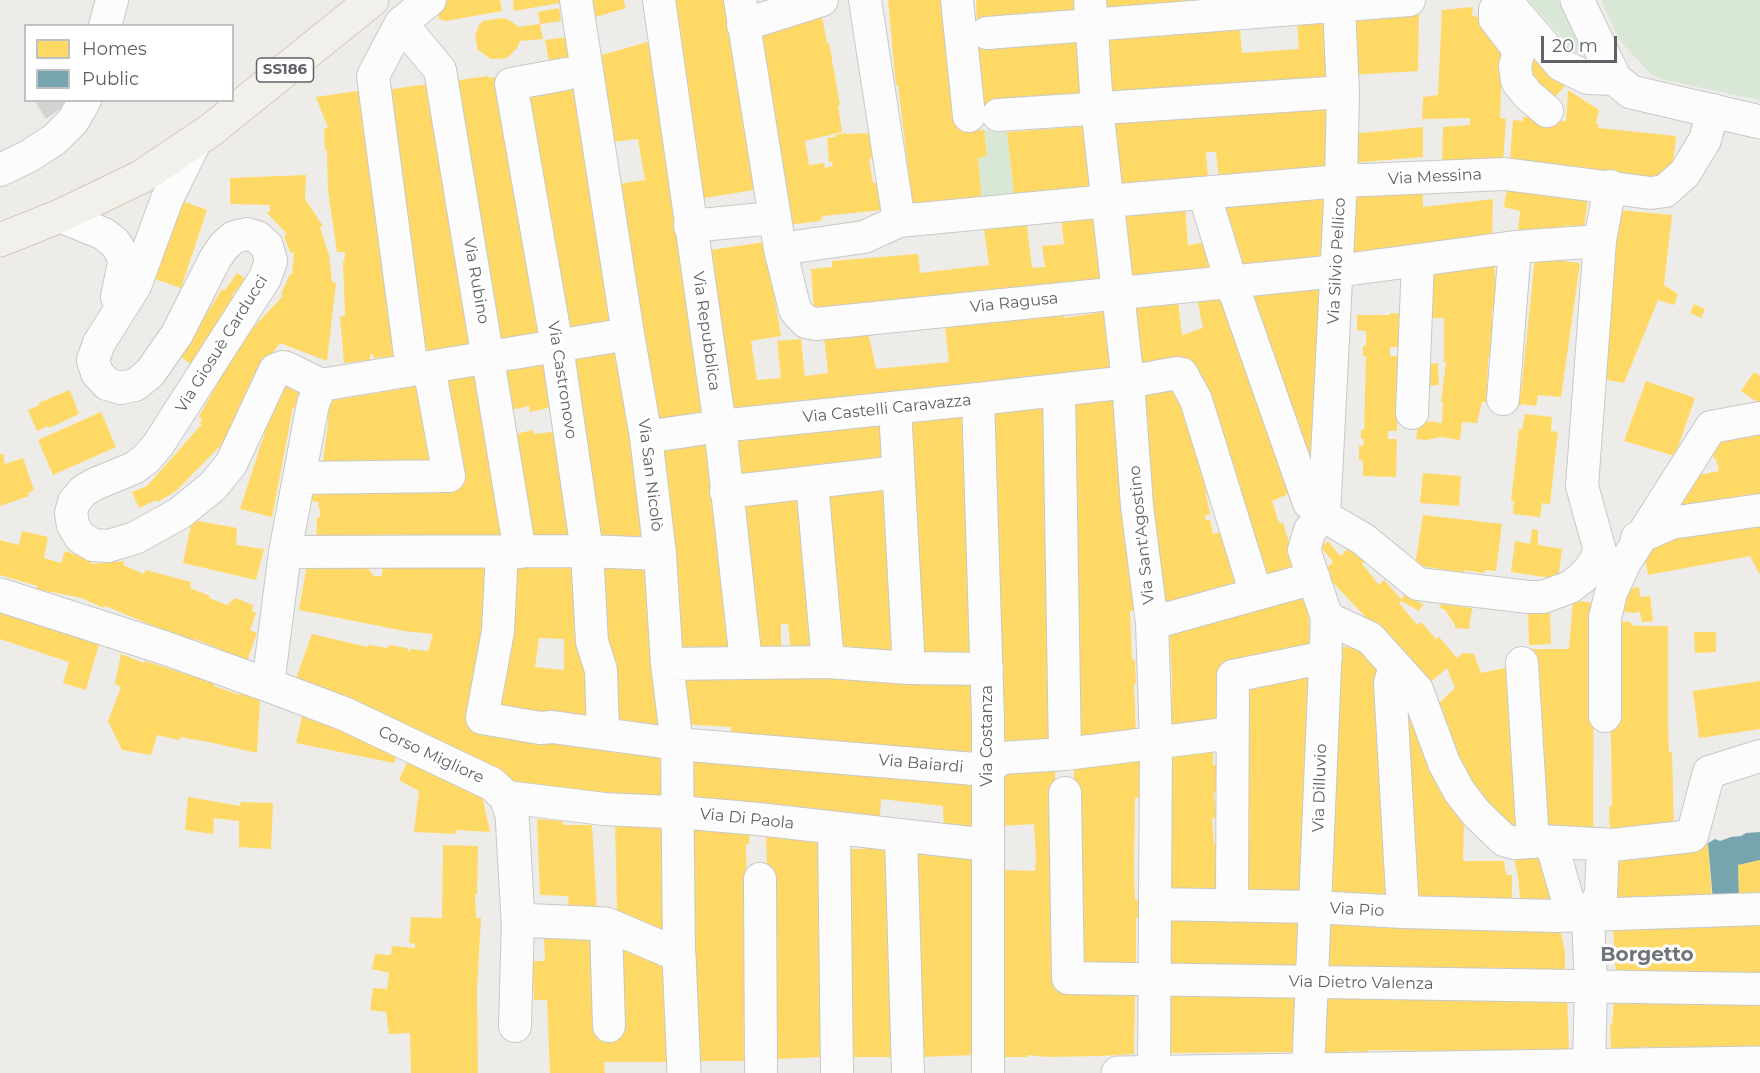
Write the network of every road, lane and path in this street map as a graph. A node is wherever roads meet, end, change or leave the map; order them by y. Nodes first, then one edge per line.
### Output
1 (112, 0) edge
2 (372, 0) edge
3 (430, 0) edge
4 (576, 0) edge
5 (659, 0) edge
6 (822, 0) edge
7 (865, 0) edge
8 (957, 0) edge
9 (1409, 0) edge
10 (1497, 0) edge
11 (1505, 0) edge
12 (1577, 0) edge
13 (1339, 7) junction
14 (1091, 12) edge
15 (742, 13) edge
16 (401, 23) junction
17 (106, 24) edge
18 (987, 33) dead end
19 (567, 74) dead end
20 (1615, 79) junction
21 (1343, 92) junction
22 (84, 102) edge
23 (1097, 108) junction
24 (1713, 110) junction
25 (1547, 111) dead end
26 (1760, 122) edge
27 (196, 140) junction
28 (0, 170) edge
29 (1341, 181) junction
30 (1610, 186) junction
31 (1204, 193) junction
32 (1108, 201) junction
33 (60, 216) junction
34 (774, 218) junction
35 (899, 221) junction
36 (690, 226) junction
37 (0, 240) edge
38 (1600, 241) junction
39 (1515, 247) junction
40 (780, 249) junction
41 (1418, 260) junction
42 (1336, 272) junction
43 (1231, 281) junction
44 (1118, 293) junction
45 (112, 321) junction
46 (628, 334) junction
47 (557, 346) junction
48 (489, 357) junction
49 (421, 368) junction
50 (1128, 382) junction
51 (321, 385) junction
52 (1059, 390) junction
53 (978, 399) junction
54 (1503, 399) dead end
55 (895, 408) junction
56 (1412, 413) dead end
57 (1760, 418) edge
58 (720, 426) junction
59 (646, 437) junction
60 (898, 472) junction
61 (299, 478) junction
62 (812, 483) junction
63 (726, 492) junction
64 (1760, 510) edge
65 (1324, 516) junction
66 (1641, 537) junction
67 (586, 551) junction
68 (1600, 551) junction
69 (285, 552) junction
70 (511, 552) junction
71 (660, 554) junction
72 (1314, 578) junction
73 (1256, 594) junction
74 (0, 595) edge
75 (1327, 618) junction
76 (1152, 623) junction
77 (1326, 657) junction
78 (746, 662) junction
79 (828, 662) junction
80 (1522, 663) dead end
81 (667, 664) junction
82 (1395, 666) junction
83 (909, 668) junction
84 (987, 669) junction
85 (268, 685) junction
86 (1605, 716) dead end
87 (482, 718) joint
88 (1232, 733) junction
89 (603, 734) junction
90 (1156, 742) junction
91 (677, 744) junction
92 (1065, 754) junction
93 (1760, 756) edge
94 (987, 770) junction
95 (1065, 793) dead end
96 (506, 797) junction
97 (677, 813) junction
98 (834, 829) junction
99 (901, 835) junction
100 (1542, 841) junction
101 (988, 845) junction
102 (1608, 845) junction
103 (760, 879) dead end
104 (1156, 904) junction
105 (1233, 906) junction
106 (1315, 907) junction
107 (1760, 909) edge
108 (1403, 912) junction
109 (1601, 916) junction
110 (518, 920) junction
111 (606, 924) junction
112 (679, 955) junction
113 (1155, 980) junction
114 (1312, 982) junction
115 (1591, 986) junction
116 (1760, 989) edge
117 (515, 1026) dead end
118 (609, 1026) dead end
119 (1760, 1063) edge
120 (1589, 1066) junction
121 (1673, 1069) edge
122 (1548, 1070) edge
123 (1376, 1071) edge
124 (1237, 1072) edge
125 (1308, 1072) edge
126 (684, 1073) edge
127 (762, 1073) edge
128 (837, 1073) edge
129 (908, 1073) edge
130 (988, 1073) edge
131 (1118, 1073) edge
132 (1154, 1073) edge

1 - 17 street
2 - 27 main road, SS186
3 - 16 street
4 - 46 street, Via San Nicolò
5 - 36 street, Via Repubblica
6 - 15 street
7 - 35 street
8 - 23 street
9 - 13 street
10 - 25 street
11 - 20 street
12 - 20 street
13 - 14 street
13 - 21 street, Via Silvio Pellico
14 - 18 street
14 - 23 street, Via Sant'Agostino
15 - 34 street
16 - 48 street, Via Rubino
16 - 49 street
19 - 47 street, Via Castronovo
20 - 24 street
21 - 23 street
21 - 29 street, Via Silvio Pellico
22 - 28 street
23 - 32 street, Via Sant'Agostino
24 - 26 street
24 - 30 street, Via Messina
27 - 33 main road, SS186
27 - 45 street, Via Giosuè Carducci
29 - 30 street, Via Messina
29 - 31 street, Via Messina
29 - 42 street, Via Silvio Pellico
30 - 38 street
31 - 32 street, Via Messina
31 - 43 street
32 - 35 street, Via Messina
32 - 44 street, Via Sant'Agostino
33 - 37 main road, SS186
33 - 45 street
34 - 36 street
34 - 40 street
35 - 40 street, Via Messina
36 - 58 street, Via Repubblica
38 - 39 street, Via Ragusa
38 - 68 street
39 - 41 street, Via Ragusa
39 - 54 street
40 - 44 street, Via Ragusa
41 - 42 street, Via Ragusa
41 - 56 street
42 - 43 street, Via Ragusa
42 - 65 street, Via Silvio Pellico
43 - 44 street, Via Ragusa
43 - 65 street
44 - 50 street, Via Sant'Agostino
45 - 51 street, Via Giosuè Carducci
46 - 47 street
46 - 59 street, Via San Nicolò
47 - 48 street
47 - 67 street, Via Castronovo
48 - 49 street
48 - 70 street, Via Rubino
49 - 51 street
49 - 61 street
50 - 52 street, Via Castelli Caravazza
50 - 73 street, Via Castelli Caravazza
50 - 76 street, Via Sant'Agostino
51 - 61 street
52 - 53 street, Via Castelli Caravazza
52 - 92 street
53 - 55 street, Via Castelli Caravazza
53 - 84 street, Via Costanza
55 - 58 street, Via Castelli Caravazza
55 - 60 street
57 - 66 street
58 - 59 street, Via Castelli Caravazza
58 - 63 street, Via Repubblica
59 - 71 street, Via San Nicolò
60 - 62 street
60 - 83 street
61 - 69 street
62 - 63 street
62 - 79 street
63 - 78 street, Via Repubblica
64 - 66 street
65 - 68 street
65 - 72 street, Via Dilluvio
66 - 68 street
66 - 86 street
67 - 70 street
67 - 71 street
67 - 89 street, Via Castronovo
69 - 70 street
69 - 85 street
70 - 87 street, Via Rubino
71 - 81 street, Via San Nicolò
72 - 73 street
72 - 75 street, Via Dilluvio
73 - 76 street
74 - 85 street, Corso Migliore
75 - 77 street, Via Dilluvio
75 - 82 street
76 - 90 street, Via Sant'Agostino
77 - 88 street
77 - 106 street, Via Dilluvio
78 - 79 street
78 - 81 street
79 - 83 street
80 - 100 street
81 - 91 street, Via San Nicolò
82 - 100 street
82 - 108 street
83 - 84 street
84 - 94 street, Via Costanza
85 - 96 street, Corso Migliore
87 - 89 street, Via Baiardi
88 - 90 street, Via Baiardi
88 - 105 street
89 - 91 street, Via Baiardi
90 - 92 street, Via Baiardi
90 - 104 street, Via Sant'Agostino
91 - 94 street, Via Baiardi
91 - 97 street, Via San Nicolò
92 - 94 street, Via Baiardi
93 - 102 street
94 - 101 street, Via Costanza
95 - 113 street, Via Dietro Valenza
96 - 97 street, Via Di Paola
96 - 110 street
97 - 98 street, Via Di Paola
97 - 112 street, Via San Nicolò
98 - 99 street, Via Di Paola
98 - 128 street
99 - 101 street, Via Di Paola
99 - 129 street
100 - 102 street
100 - 109 street
101 - 130 street, Via Costanza
102 - 109 street
103 - 127 street
104 - 105 street, Via Pio
104 - 113 street, Via Sant'Agostino
105 - 106 street, Via Pio
106 - 108 street, Via Pio
106 - 114 street, Via Dilluvio
107 - 109 street
108 - 109 street, Via Pio
109 - 115 street
110 - 111 street
110 - 117 street
111 - 112 street
111 - 118 street
112 - 126 street
113 - 114 street, Via Dietro Valenza
113 - 132 street, Via Sant'Agostino
114 - 115 street, Via Dietro Valenza
114 - 125 street, Via Dilluvio
115 - 116 street, Via Dietro Valenza
115 - 120 street
119 - 121 street
120 - 121 street
120 - 122 street
122 - 123 street
123 - 125 street
124 - 125 street
124 - 132 street
131 - 132 street

